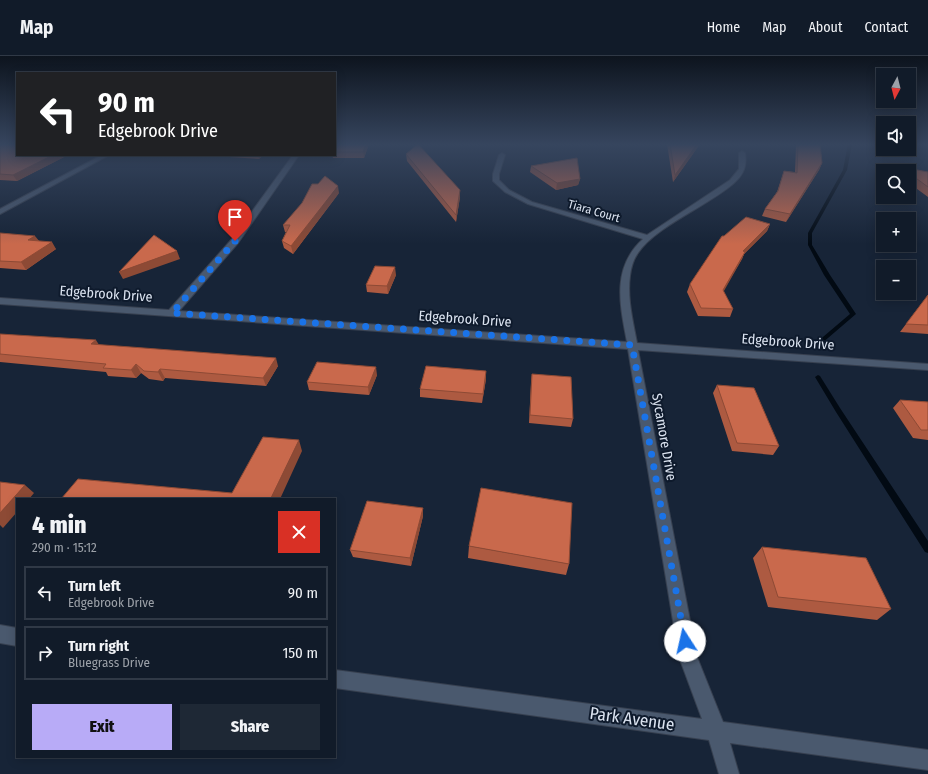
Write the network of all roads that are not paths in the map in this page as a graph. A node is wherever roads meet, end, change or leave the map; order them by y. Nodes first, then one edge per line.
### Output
1 (64, 178) edge
2 (280, 178) edge
3 (496, 178) edge
4 (736, 178) edge
5 (0, 207) edge
6 (9, 207) junction
7 (0, 212) edge
8 (648, 238) junction
9 (0, 301) edge
10 (172, 313) junction
11 (632, 345) junction
12 (928, 366) edge
13 (0, 634) edge
14 (16, 637) edge
15 (336, 679) edge
16 (716, 730) junction
17 (928, 760) edge
18 (729, 774) edge

1 - 6 street
2 - 10 street
3 - 8 street, Tiara Court
4 - 8 street, Sycamore Drive
5 - 6 street
6 - 7 street
8 - 11 street, Sycamore Drive
9 - 10 street, Edgebrook Drive
10 - 11 street, Edgebrook Drive
11 - 12 street, Edgebrook Drive
11 - 16 street, Sycamore Drive
13 - 14 street
15 - 16 street, Park Avenue
16 - 17 street, Park Avenue
16 - 18 street, Sycamore Drive

